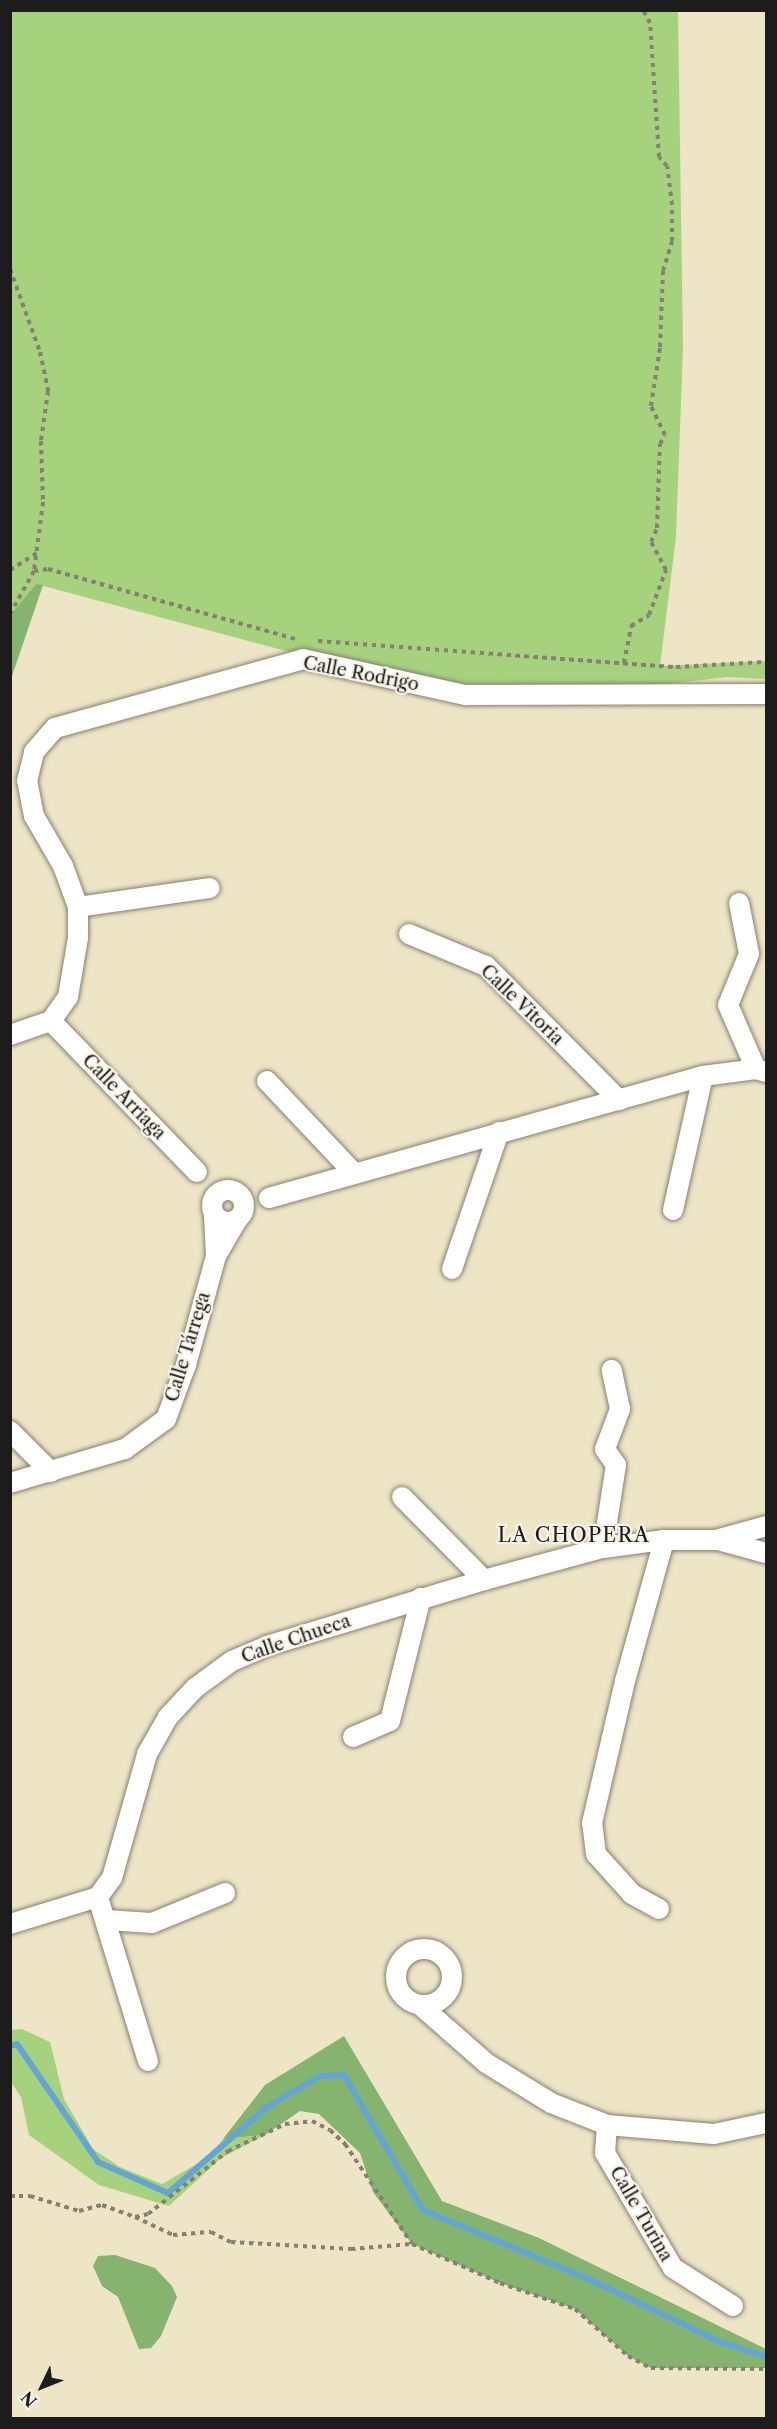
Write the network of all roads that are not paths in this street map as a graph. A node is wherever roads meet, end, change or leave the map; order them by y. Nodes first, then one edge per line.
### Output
1 (766, 694) edge
2 (210, 888) dead end
3 (738, 903) dead end
4 (78, 907) junction
5 (409, 934) dead end
6 (51, 1021) junction
7 (10, 1035) edge
8 (761, 1071) edge
9 (704, 1076) junction
10 (267, 1081) dead end
11 (619, 1100) junction
12 (499, 1132) junction
13 (197, 1172) junction
14 (353, 1172) junction
15 (232, 1191) junction
16 (269, 1198) junction
17 (213, 1210) junction
18 (673, 1210) dead end
19 (239, 1218) junction
20 (216, 1256) junction
21 (452, 1269) dead end
22 (612, 1370) dead end
23 (10, 1431) edge
24 (51, 1472) junction
25 (10, 1483) edge
26 (402, 1497) dead end
27 (766, 1526) edge
28 (664, 1540) junction
29 (716, 1540) junction
30 (603, 1548) junction
31 (766, 1553) edge
32 (484, 1580) junction
33 (421, 1598) junction
34 (353, 1737) dead end
35 (225, 1893) dead end
36 (98, 1897) junction
37 (658, 1909) dead end
38 (106, 1920) junction
39 (10, 1924) edge
40 (420, 2006) dead end
41 (148, 2061) dead end
42 (766, 2123) edge
43 (607, 2125) junction
44 (733, 2306) dead end

1 - 4 street, Calle Rodrigo
2 - 4 street
3 - 8 street
4 - 6 street, Calle Rodrigo
5 - 11 street, Calle Vitoria
6 - 7 street
6 - 13 street, Calle Arriaga
8 - 9 street
9 - 11 street
9 - 18 street
10 - 14 street
11 - 12 street
12 - 14 street
12 - 21 street
13 - 15 street, Calle Arriaga
13 - 17 street, Calle Arriaga
14 - 16 street
15 - 16 street
15 - 17 street
15 - 19 street
16 - 19 street
17 - 19 street
17 - 20 street, Calle Tárrega
19 - 20 street, Calle Tárrega
20 - 24 street, Calle Tárrega
22 - 30 street
23 - 24 street
24 - 25 street, Calle Tárrega
26 - 32 street
27 - 29 street, Calle Chueca
28 - 29 street, Calle Chueca
28 - 30 street, Calle Chueca
28 - 37 street
29 - 31 street, Calle Chueca
30 - 32 street, Calle Chueca
32 - 33 street, Calle Chueca
33 - 34 street
33 - 36 street, Calle Chueca
35 - 38 street
36 - 38 street
36 - 39 street
38 - 41 street
40 - 43 street
42 - 43 street
43 - 44 street, Calle Turina

